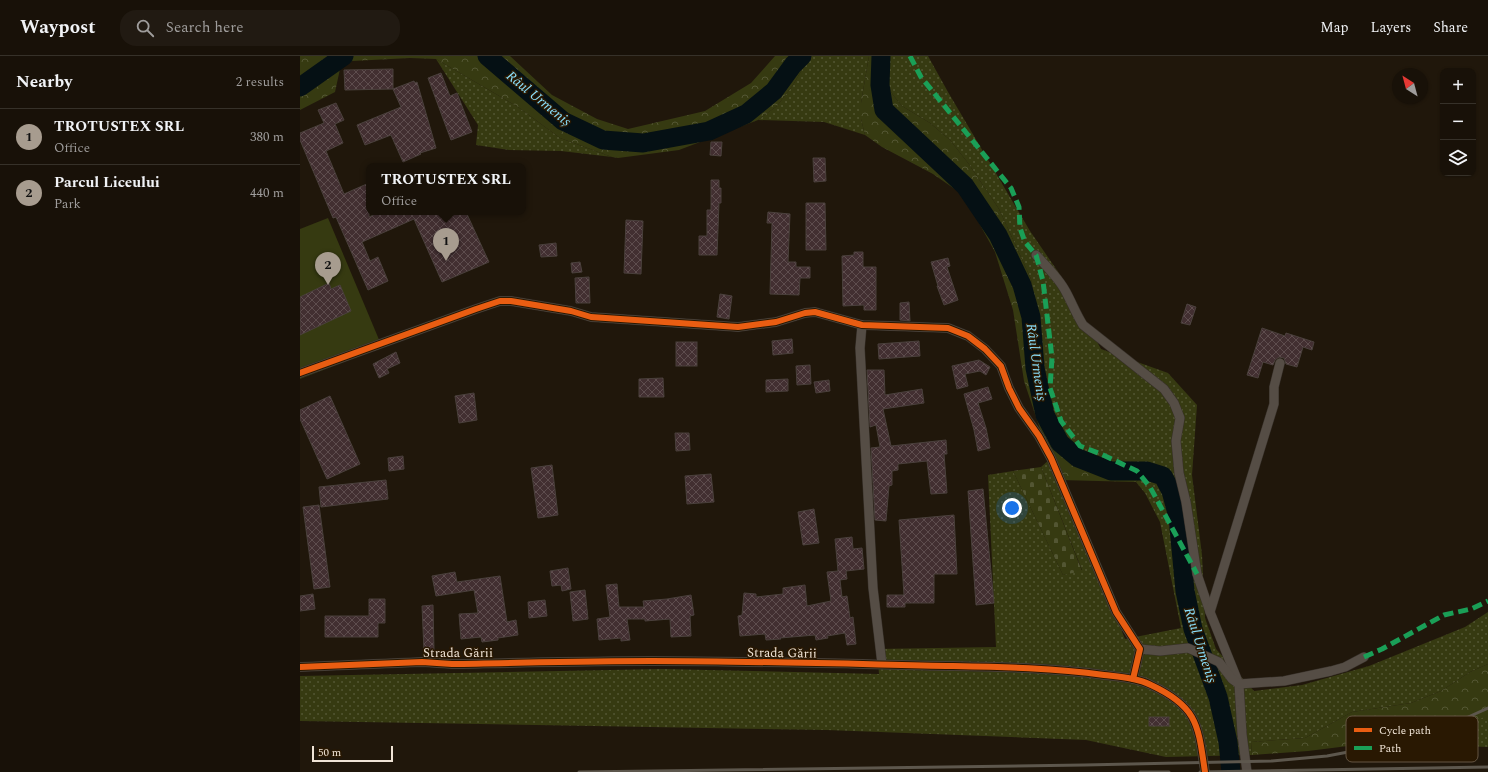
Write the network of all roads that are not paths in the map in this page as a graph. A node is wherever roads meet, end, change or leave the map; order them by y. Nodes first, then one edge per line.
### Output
1 (1036, 256) dead end
2 (862, 324) junction
3 (1280, 363) dead end
4 (300, 373) edge
5 (1210, 612) junction
6 (1140, 649) junction
7 (1364, 657) dead end
8 (882, 664) junction
9 (300, 667) edge
10 (1133, 679) junction
11 (1239, 684) junction
12 (1205, 772) edge
13 (1246, 772) edge

1 - 5 street
2 - 4 street
2 - 6 street
2 - 8 street
3 - 5 street
5 - 11 street
6 - 10 street
6 - 11 street
7 - 11 street
8 - 9 street, Strada Gării
8 - 10 street, Strada Gării
10 - 12 street, Strada Gării
11 - 13 street

